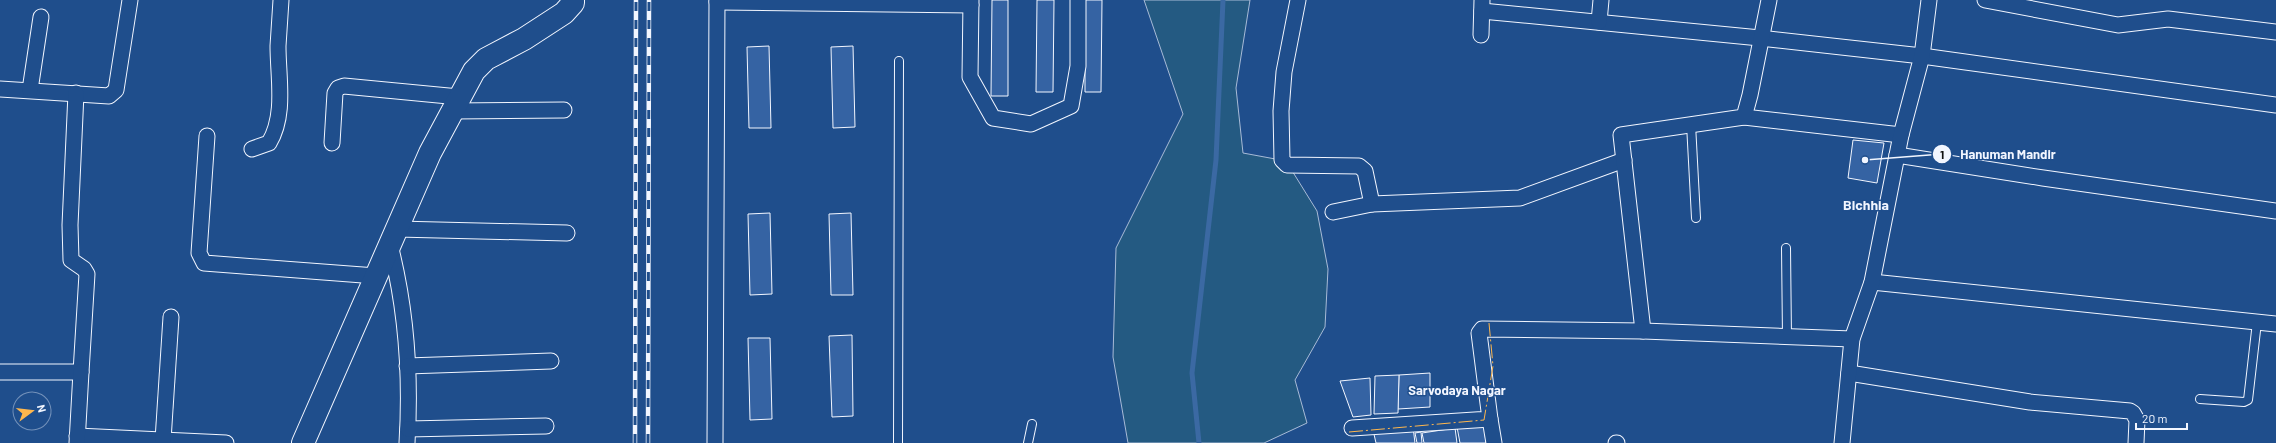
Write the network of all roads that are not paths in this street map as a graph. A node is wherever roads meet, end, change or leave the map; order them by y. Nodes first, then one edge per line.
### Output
1 (130, 0) edge
2 (281, 0) edge
3 (573, 0) edge
4 (1078, 0) edge
5 (1298, 0) edge
6 (1601, 0) edge
7 (1768, 0) edge
8 (1929, 0) edge
9 (1985, 0) edge
10 (717, 1) edge
11 (971, 2) edge
12 (1482, 6) edge
13 (41, 17) dead end
14 (1599, 22) junction
15 (2276, 32) edge
16 (1481, 35) dead end
17 (1760, 38) junction
18 (1922, 56) junction
19 (899, 61) dead end
20 (0, 89) edge
21 (30, 90) junction
22 (76, 93) junction
23 (456, 104) junction
24 (2276, 105) edge
25 (564, 110) dead end
26 (1744, 117) junction
27 (1691, 124) junction
28 (1901, 135) junction
29 (207, 136) dead end
30 (332, 143) dead end
31 (252, 149) dead end
32 (1897, 155) junction
33 (1624, 160) junction
34 (1372, 204) junction
35 (2276, 211) edge
36 (1333, 212) dead end
37 (1696, 218) dead end
38 (567, 233) dead end
39 (394, 237) junction
40 (1786, 248) dead end
41 (376, 276) junction
42 (1872, 282) junction
43 (171, 317) dead end
44 (2257, 322) junction
45 (2276, 324) edge
46 (1643, 331) junction
47 (1786, 337) junction
48 (1852, 339) junction
49 (550, 361) dead end
50 (407, 366) junction
51 (0, 372) edge
52 (81, 372) junction
53 (1849, 373) junction
54 (2200, 399) dead end
55 (1490, 419) junction
56 (1032, 424) dead end
57 (546, 426) dead end
58 (1352, 428) dead end
59 (408, 436) edge
60 (77, 439) edge
61 (163, 440) junction
62 (226, 443) edge
63 (303, 443) edge
64 (715, 443) edge
65 (898, 443) edge
66 (1028, 443) edge
67 (1494, 443) edge
68 (1842, 443) edge
69 (2136, 443) edge

1 - 22 street
2 - 31 street
3 - 23 street
4 - 11 street
5 - 34 street
6 - 14 street
7 - 17 street
8 - 18 street
9 - 15 street
10 - 11 street
10 - 64 street
12 - 14 street
12 - 16 street
13 - 21 street
14 - 17 street
17 - 18 street
17 - 26 street
18 - 24 street
18 - 28 street
19 - 65 lane
20 - 21 street
21 - 22 street
22 - 52 street
23 - 25 street
23 - 30 street
23 - 39 street
26 - 27 street
26 - 28 street
27 - 33 street
27 - 37 lane
28 - 32 street
29 - 41 street
32 - 35 street
32 - 42 street
33 - 34 street
33 - 46 street
34 - 36 street
38 - 39 street
39 - 41 street
39 - 50 street
40 - 47 lane
41 - 63 street
42 - 44 street
42 - 48 street
43 - 61 street
44 - 45 street
44 - 54 lane
46 - 47 street
46 - 55 street
47 - 48 street
48 - 53 street
49 - 50 street
50 - 59 street
51 - 52 street
52 - 60 street
53 - 68 street
53 - 69 street
55 - 58 street
55 - 67 street
56 - 66 lane
57 - 59 street
60 - 61 street
61 - 62 street

